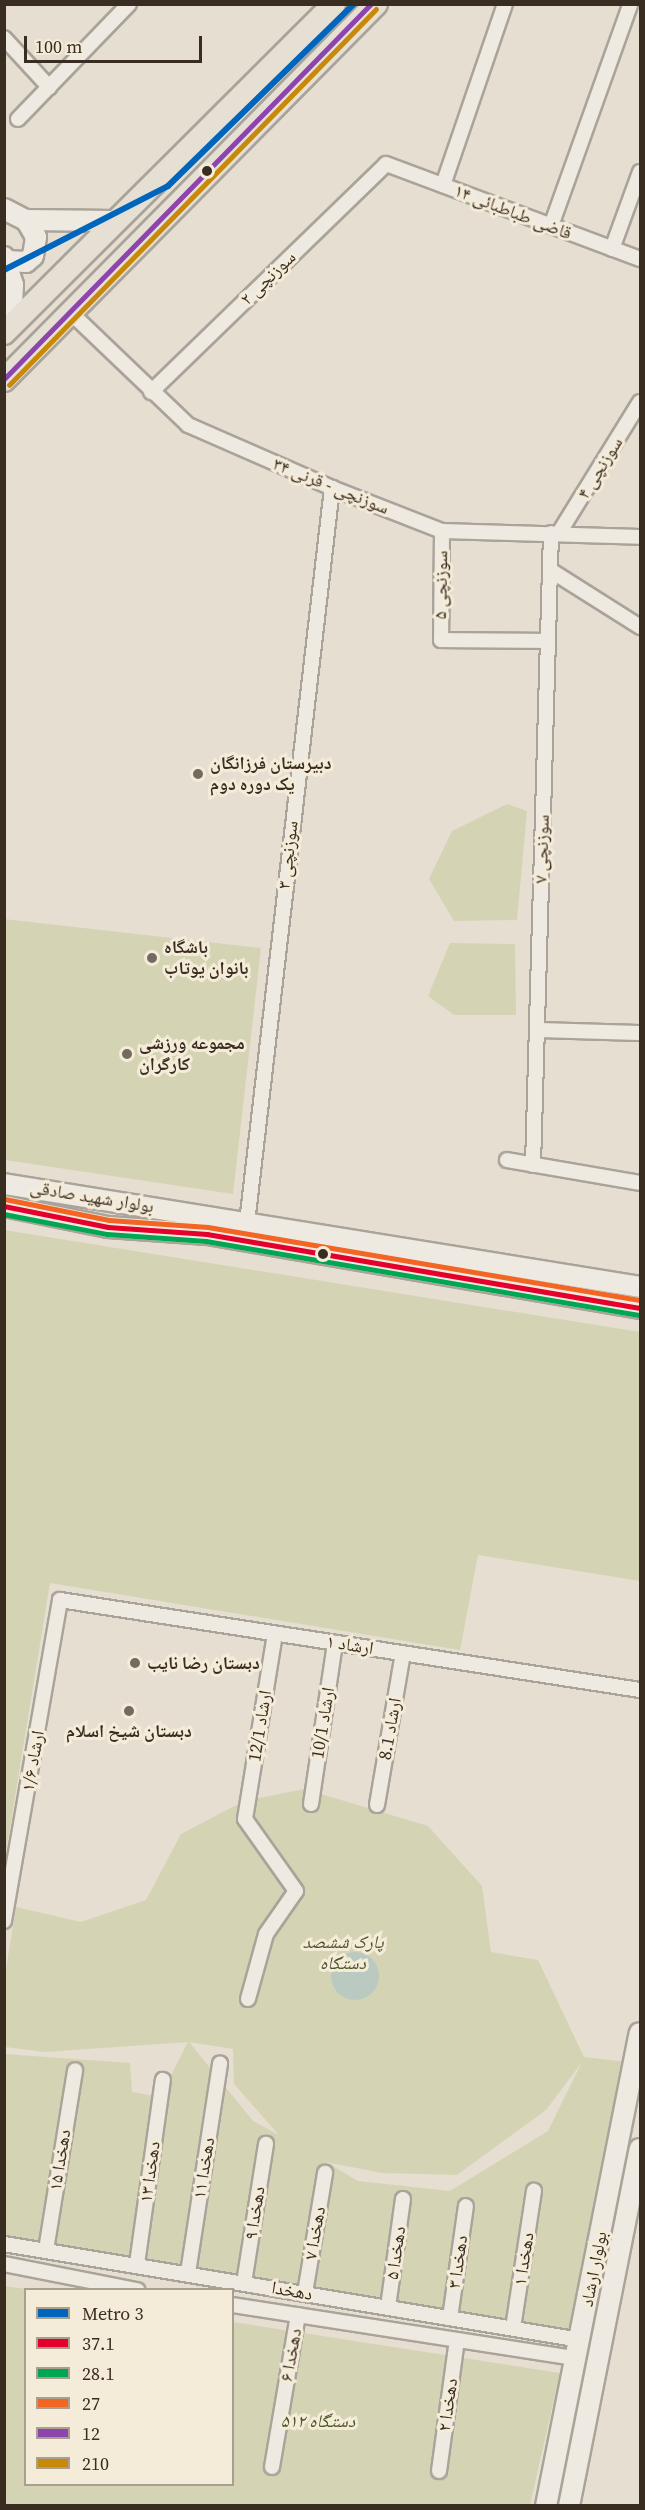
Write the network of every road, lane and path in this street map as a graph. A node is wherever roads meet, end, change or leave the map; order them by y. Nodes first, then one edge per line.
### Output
1 (129, 4) edge
2 (334, 4) edge
3 (505, 4) edge
4 (632, 6) edge
5 (371, 9) edge
6 (6, 44) edge
7 (49, 87) junction
8 (18, 119) dead end
9 (386, 164) joint
10 (640, 172) edge
11 (443, 185) junction
12 (4, 209) edge
13 (26, 220) junction
14 (114, 221) junction
15 (551, 226) junction
16 (612, 249) junction
17 (6, 259) edge
18 (640, 259) edge
19 (70, 313) junction
20 (8, 330) edge
21 (4, 380) edge
22 (151, 392) junction
23 (640, 402) edge
24 (636, 420) edge
25 (332, 488) junction
26 (442, 531) junction
27 (555, 533) junction
28 (640, 537) edge
29 (550, 570) junction
30 (640, 627) edge
31 (548, 641) junction
32 (538, 1030) junction
33 (640, 1033) edge
34 (507, 1160) dead end
35 (533, 1165) junction
36 (640, 1183) edge
37 (4, 1184) edge
38 (111, 1200) junction
39 (4, 1206) edge
40 (247, 1223) junction
41 (108, 1227) junction
42 (640, 1287) edge
43 (640, 1308) edge
44 (60, 1600) joint
45 (275, 1633) junction
46 (335, 1642) junction
47 (403, 1653) junction
48 (640, 1690) edge
49 (310, 1804) dead end
50 (377, 1805) dead end
51 (4, 1921) edge
52 (248, 1999) dead end
53 (640, 2033) edge
54 (220, 2063) dead end
55 (75, 2070) dead end
56 (163, 2080) dead end
57 (266, 2144) dead end
58 (640, 2149) edge
59 (325, 2173) dead end
60 (534, 2191) dead end
61 (608, 2196) junction
62 (403, 2199) dead end
63 (630, 2203) junction
64 (466, 2206) dead end
65 (4, 2244) edge
66 (46, 2250) junction
67 (4, 2264) edge
68 (137, 2264) junction
69 (188, 2273) junction
70 (244, 2283) junction
71 (125, 2288) edge
72 (304, 2293) junction
73 (234, 2305) edge
74 (388, 2307) junction
75 (298, 2315) junction
76 (450, 2318) junction
77 (513, 2328) junction
78 (458, 2340) junction
79 (578, 2349) junction
80 (272, 2467) dead end
81 (439, 2471) dead end
82 (546, 2505) edge
83 (569, 2505) edge

1 - 7 street
2 - 14 main road
3 - 11 street
4 - 15 street
5 - 19 main road
6 - 7 street
7 - 8 street
9 - 11 street, قاضی طباطبائی ۱۴
9 - 22 street, سوزنچی ۲
10 - 16 street
11 - 15 street, قاضی طباطبائی ۱۴
12 - 13 main road
13 - 14 main road
13 - 17 main road
14 - 20 main road
15 - 16 street, قاضی طباطبائی ۱۴
16 - 18 street, قاضی طباطبائی ۱۴
17 - 20 main road
19 - 21 main road
19 - 22 street, سوزنچی - قرنی ۳۴
22 - 25 street, سوزنچی - قرنی ۳۴
23 - 24 street, سوزنچی ۴
24 - 27 street, سوزنچی ۴
25 - 26 street, سوزنچی - قرنی ۳۴
25 - 40 street, سوزنچی ۳
26 - 27 street, سوزنچی - قرنی ۳۴
26 - 31 street, سوزنچی ۵
27 - 28 street, سوزنچی - قرنی ۳۴
27 - 29 street, سوزنچی ۷
29 - 30 street
29 - 31 street, سوزنچی ۷
31 - 32 street, سوزنچی ۷
32 - 33 street
32 - 35 street, سوزنچی ۷
34 - 35 street
35 - 36 street
37 - 38 main road, بولوار شهید صادقی
38 - 40 main road, بولوار شهید صادقی
38 - 41 main road
39 - 41 main road, بولوار شهید صادقی
40 - 42 main road, بولوار شهید صادقی
41 - 43 main road, بولوار شهید صادقی
44 - 45 street, ارشاد ۱
44 - 51 street, ارشاد ۱/۶
45 - 46 street, ارشاد ۱
45 - 52 street, ارشاد 12/1
46 - 47 street, ارشاد ۱
46 - 49 street, ارشاد 10/1
47 - 48 street, ارشاد ۱
47 - 50 street, ارشاد 8.1
53 - 61 main road, بولوار ارشاد
54 - 69 street, دهخدا ۱۱
55 - 66 street, دهخدا ۱۵
56 - 68 street, دهخدا ۱۳
57 - 70 street, دهخدا ۹
58 - 63 main road, بولوار ارشاد
59 - 72 street, دهخدا ۷
60 - 77 street, دهخدا ۱
61 - 63 main road
61 - 79 main road, بولوار ارشاد
62 - 74 street, دهخدا ۵
63 - 83 main road, بولوار ارشاد
64 - 76 street, دهخدا ۳
65 - 66 street, دهخدا
66 - 68 street, دهخدا
67 - 71 street
68 - 69 street, دهخدا
69 - 70 street, دهخدا
70 - 72 street, دهخدا
72 - 74 street, دهخدا
73 - 75 street, دهخدا
74 - 76 street, دهخدا
75 - 78 street, دهخدا
75 - 80 street, دهخدا ۶
76 - 77 street, دهخدا
77 - 79 street, دهخدا
78 - 79 street, دهخدا
78 - 81 street, دهخدا ۲
79 - 82 main road, بولوار ارشاد

